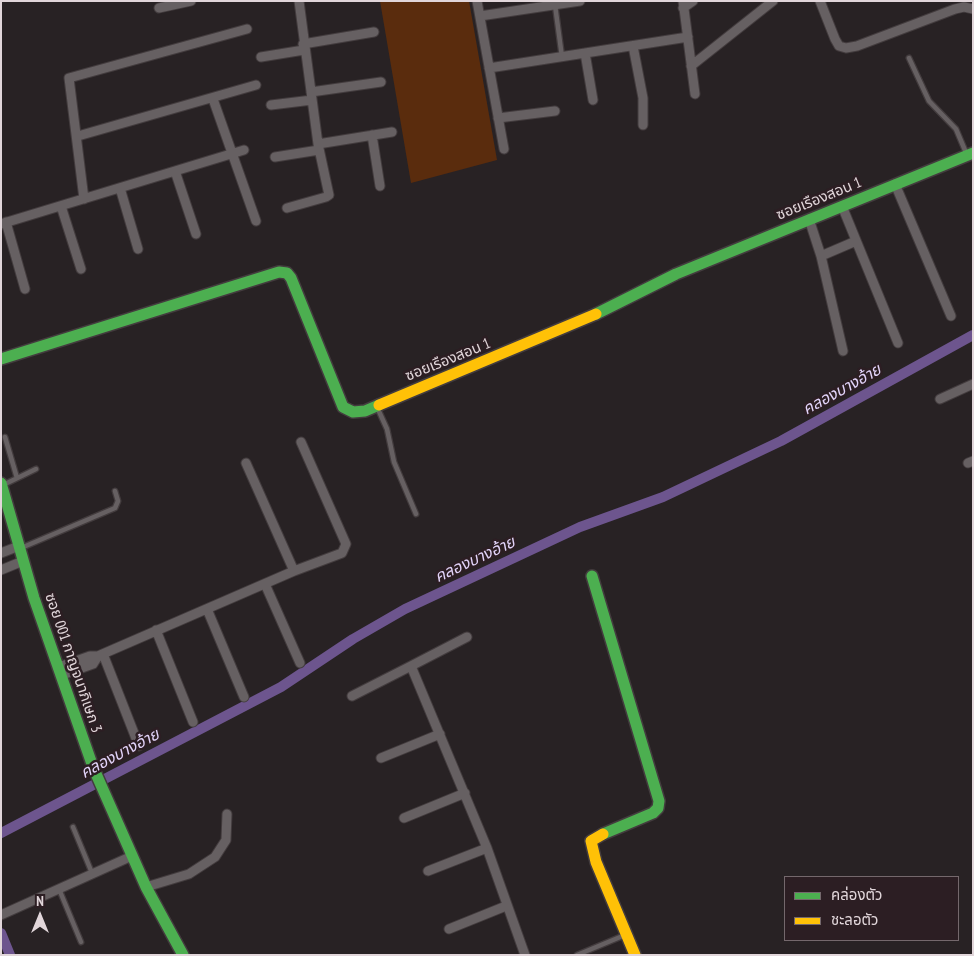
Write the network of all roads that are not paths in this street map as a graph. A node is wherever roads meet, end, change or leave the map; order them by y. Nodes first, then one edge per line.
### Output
1 (191, 1) edge
2 (299, 1) edge
3 (477, 1) edge
4 (580, 1) edge
5 (693, 1) edge
6 (773, 1) edge
7 (820, 1) edge
8 (555, 3) edge
9 (683, 5) edge
10 (968, 6) edge
11 (159, 8) dead end
12 (480, 16) junction
13 (247, 29) dead end
14 (374, 32) dead end
15 (688, 37) junction
16 (633, 46) junction
17 (304, 47) junction
18 (585, 53) junction
19 (261, 57) dead end
20 (562, 57) junction
21 (909, 58) dead end
22 (691, 66) junction
23 (489, 68) junction
24 (381, 82) dead end
25 (256, 85) dead end
26 (695, 94) dead end
27 (311, 96) junction
28 (213, 99) junction
29 (593, 100) dead end
30 (271, 105) dead end
31 (555, 111) dead end
32 (498, 118) junction
33 (643, 125) dead end
34 (392, 132) dead end
35 (372, 135) junction
36 (78, 136) junction
37 (319, 147) junction
38 (504, 149) dead end
39 (244, 150) dead end
40 (232, 154) junction
41 (970, 154) edge
42 (276, 157) dead end
43 (175, 171) junction
44 (895, 184) junction
45 (380, 186) dead end
46 (120, 188) junction
47 (84, 199) junction
48 (61, 206) junction
49 (842, 206) junction
50 (286, 208) dead end
51 (809, 219) junction
52 (256, 221) dead end
53 (3, 223) edge
54 (196, 234) dead end
55 (856, 241) junction
56 (138, 249) dead end
57 (821, 256) junction
58 (81, 269) dead end
59 (25, 289) dead end
60 (951, 316) dead end
61 (898, 343) dead end
62 (844, 351) dead end
63 (1, 359) edge
64 (973, 384) edge
65 (940, 400) dead end
66 (377, 406) junction
67 (5, 437) dead end
68 (301, 442) dead end
69 (246, 463) dead end
70 (36, 469) dead end
71 (16, 478) junction
72 (2, 484) edge
73 (115, 491) dead end
74 (416, 514) dead end
75 (19, 548) junction
76 (1, 553) edge
77 (23, 561) junction
78 (1, 570) edge
79 (294, 571) junction
80 (592, 576) dead end
81 (265, 584) junction
82 (207, 609) junction
83 (156, 630) junction
84 (467, 637) dead end
85 (100, 655) junction
86 (300, 663) dead end
87 (411, 666) junction
88 (61, 671) junction
89 (352, 696) dead end
90 (244, 697) dead end
91 (193, 722) dead end
92 (440, 734) junction
93 (139, 746) dead end
94 (382, 758) dead end
95 (465, 793) junction
96 (227, 814) dead end
97 (404, 818) dead end
98 (73, 827) dead end
99 (487, 848) junction
100 (132, 856) junction
101 (428, 871) dead end
102 (92, 873) junction
103 (146, 887) junction
104 (59, 888) junction
105 (506, 906) junction
106 (4, 914) edge
107 (449, 929) dead end
108 (627, 934) junction
109 (81, 942) dead end
110 (183, 955) edge
111 (525, 955) edge
112 (577, 955) edge
113 (635, 955) edge

1 - 11 street
2 - 17 street
3 - 12 street
4 - 8 street
5 - 9 street
6 - 22 street
7 - 10 street
8 - 12 street
8 - 20 lane
9 - 15 street
12 - 23 street
13 - 36 street
14 - 17 street
15 - 16 street
15 - 22 street
16 - 18 street
16 - 33 street
17 - 19 street
17 - 27 street
18 - 20 street
18 - 29 street
20 - 23 street
21 - 41 lane
22 - 26 street
23 - 32 street
24 - 27 street
25 - 28 street
27 - 30 street
27 - 37 street
28 - 36 street
28 - 40 street
31 - 32 street
32 - 38 street
34 - 35 street
35 - 37 street
35 - 45 street
36 - 47 street
37 - 42 street
37 - 50 street
39 - 40 street
40 - 43 street
40 - 52 street
41 - 44 street, ซอยเรืองสอน 1
43 - 46 street
43 - 54 street
44 - 49 street, ซอยเรืองสอน 1
44 - 60 street
46 - 47 street
46 - 56 street
47 - 48 street
48 - 53 street
48 - 58 street
49 - 51 street, ซอยเรืองสอน 1
49 - 55 street
51 - 57 street
51 - 66 street, ซอยเรืองสอน 1
53 - 59 street
55 - 57 street
55 - 61 street
57 - 62 street
63 - 66 street, ซอยเรืองสอน 1
64 - 65 street
66 - 74 lane
67 - 71 lane
68 - 79 street
69 - 79 street
70 - 71 lane
71 - 72 lane
72 - 75 street, ซอย 001 กาญจนาภิเษก 3
73 - 75 lane
75 - 76 street
75 - 77 street, ซอย 001 กาญจนาภิเษก 3
77 - 78 street
77 - 88 street, ซอย 001 กาญจนาภิเษก 3
79 - 81 street
80 - 108 street
81 - 82 street
81 - 86 street
82 - 83 street
82 - 90 street
83 - 85 street
83 - 91 street
84 - 87 street
85 - 88 street
85 - 93 street
87 - 89 street
87 - 92 street
88 - 100 street, ซอย 001 กาญจนาภิเษก 3
92 - 94 street
92 - 95 street
95 - 97 street
95 - 99 street
96 - 103 street
98 - 102 lane
99 - 101 street
99 - 105 street
100 - 102 street
100 - 103 street, ซอย 001 กาญจนาภิเษก 3
102 - 104 street
103 - 110 street, ซอย 001 กาญจนาภิเษก 3
104 - 106 street
104 - 109 lane
105 - 107 street
105 - 111 street
108 - 112 lane
108 - 113 street

